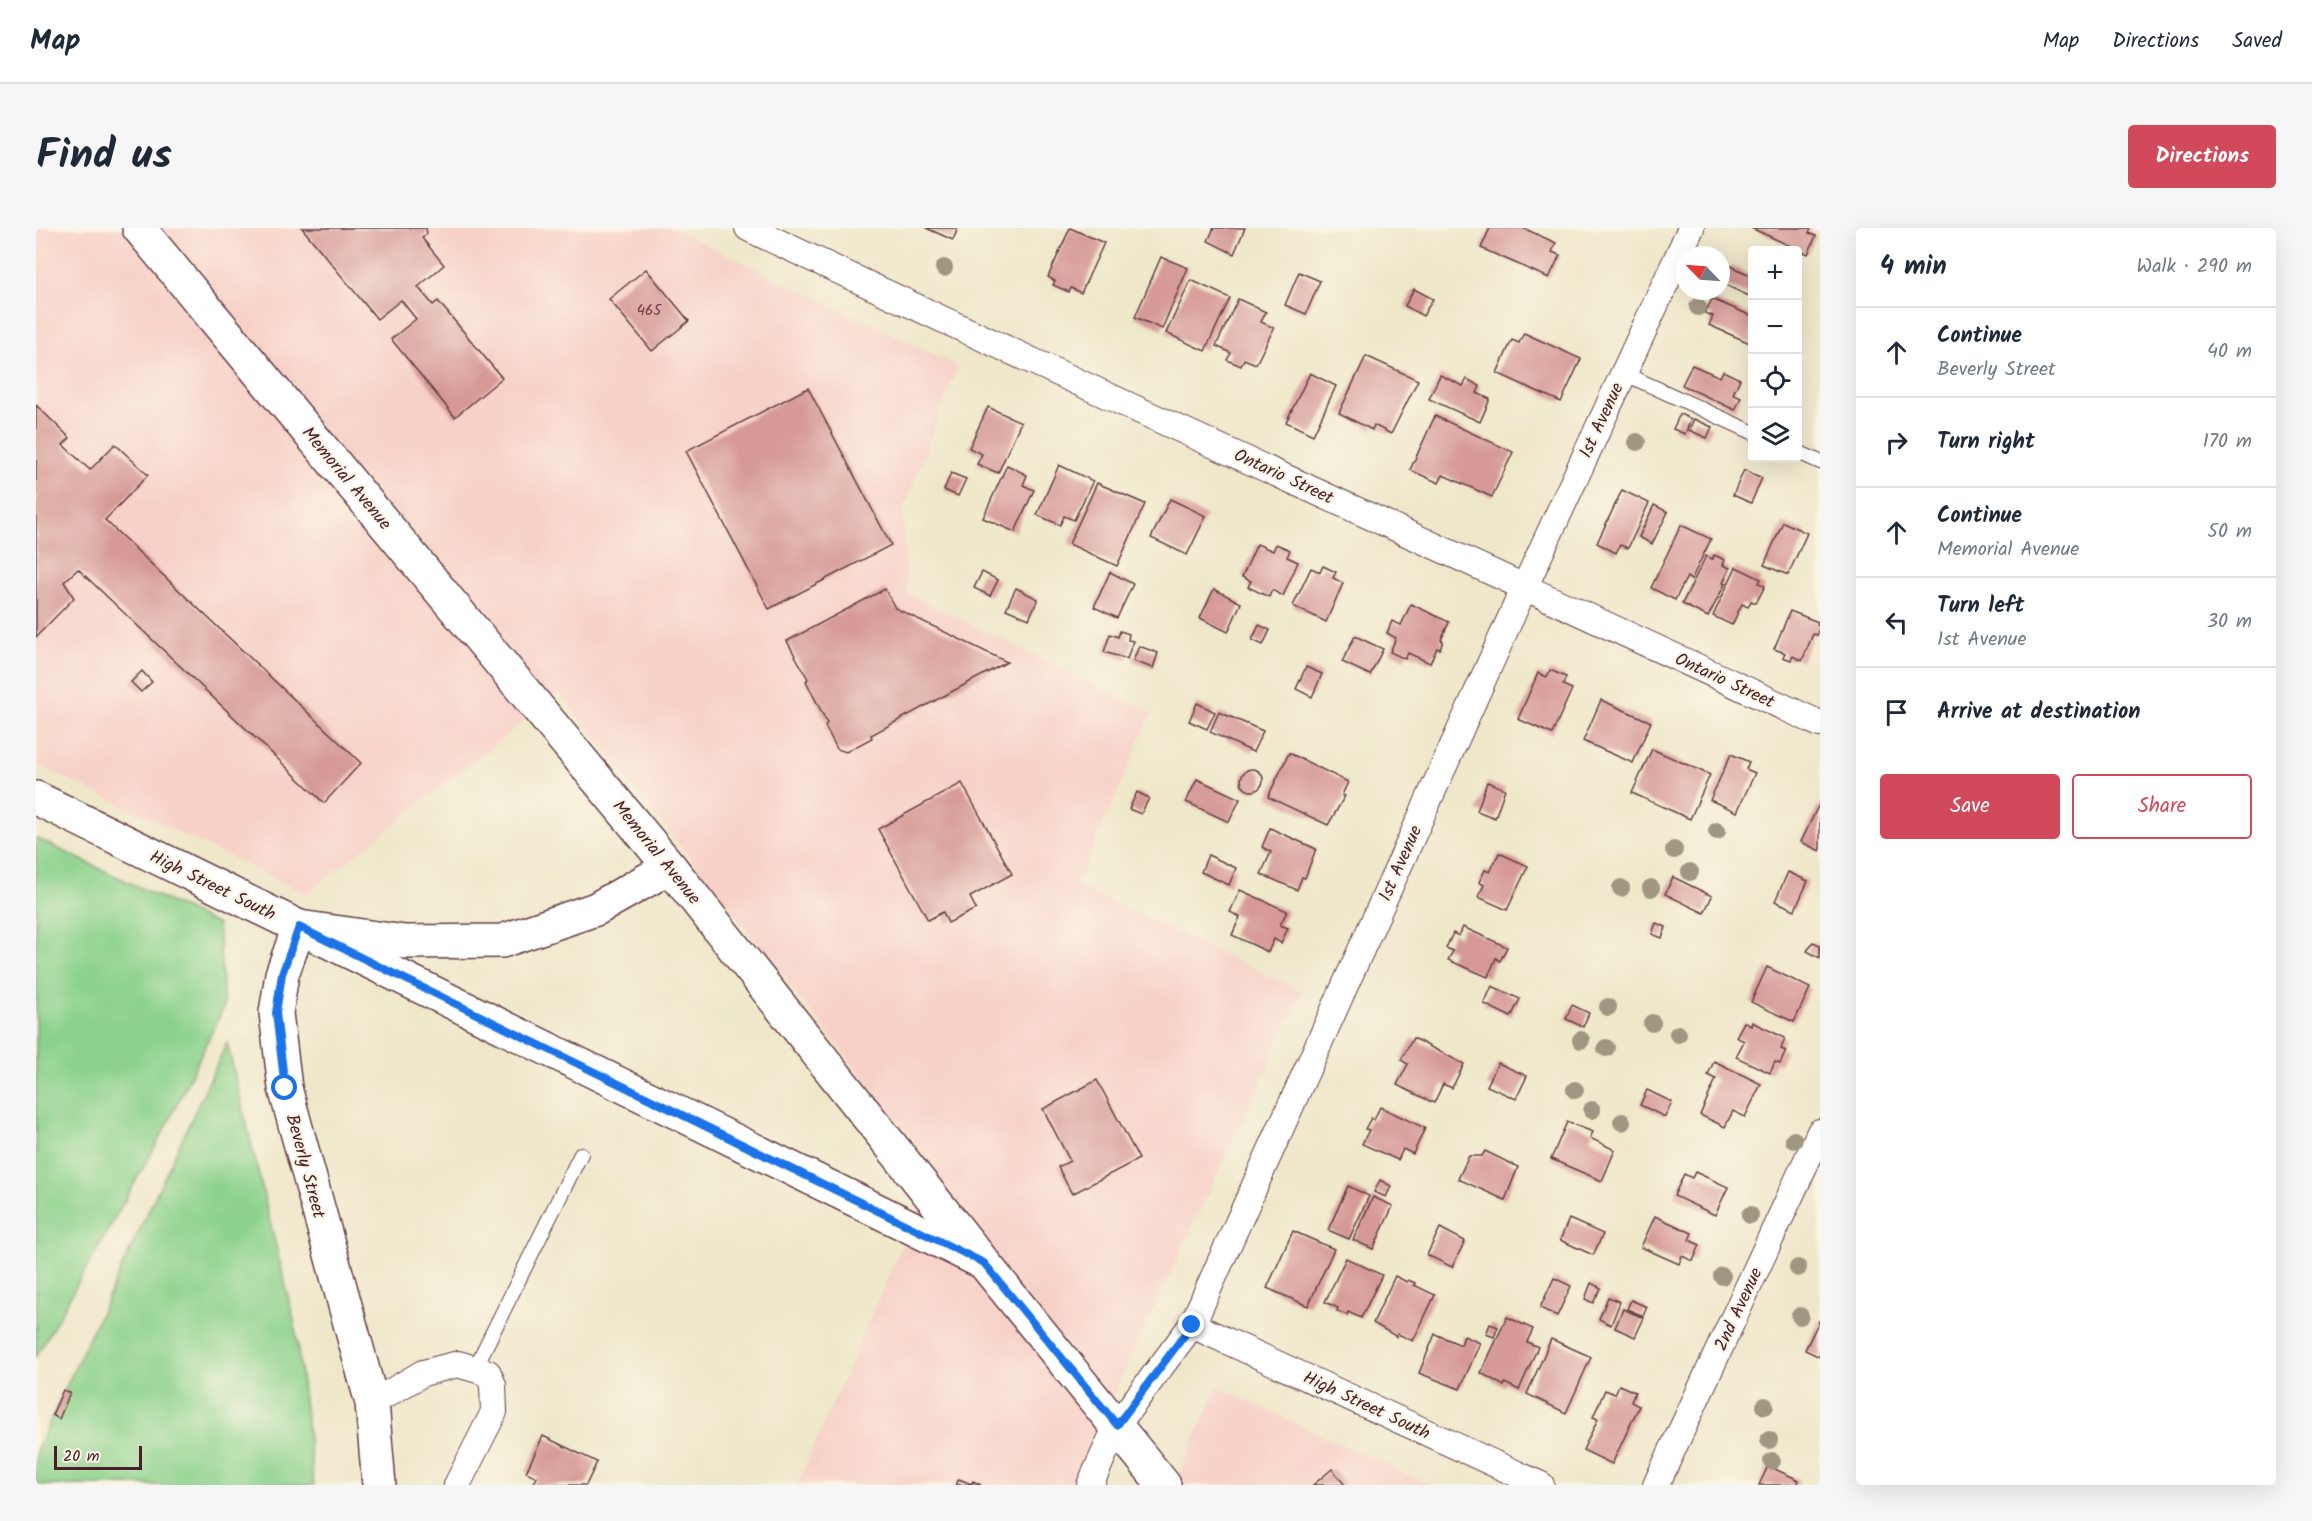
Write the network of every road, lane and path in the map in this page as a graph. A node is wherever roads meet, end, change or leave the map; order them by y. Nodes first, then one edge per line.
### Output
1 (139, 228) edge
2 (748, 228) edge
3 (1691, 228) edge
4 (1623, 373) junction
5 (1748, 430) edge
6 (1802, 454) edge
7 (1820, 462) edge
8 (1525, 586) junction
9 (1820, 724) edge
10 (36, 798) edge
11 (670, 867) junction
12 (299, 927) junction
13 (1820, 1132) edge
14 (581, 1154) dead end
15 (984, 1263) junction
16 (1192, 1325) junction
17 (475, 1368) junction
18 (372, 1403) junction
19 (1117, 1425) junction
20 (379, 1485) edge
21 (457, 1485) edge
22 (1089, 1485) edge
23 (1164, 1485) edge
24 (1541, 1485) edge
25 (1656, 1485) edge

1 - 11 main road, Memorial Avenue
2 - 8 street, Ontario Street
3 - 4 street, 1st Avenue
4 - 5 lane
4 - 8 street, 1st Avenue
6 - 7 lane
8 - 9 street, Ontario Street
8 - 16 street, 1st Avenue
10 - 12 main road, High Street South
11 - 12 main road, High Street South
11 - 15 main road, Memorial Avenue
12 - 15 main road
12 - 18 main road, Beverly Street
13 - 25 street, 2nd Avenue
14 - 17 lane
15 - 19 main road, Memorial Avenue
16 - 19 street, 1st Avenue
16 - 24 street, High Street South
17 - 18 street
17 - 21 street
18 - 20 main road, Beverly Street
19 - 22 street, 1st Avenue
19 - 23 main road, Memorial Avenue

